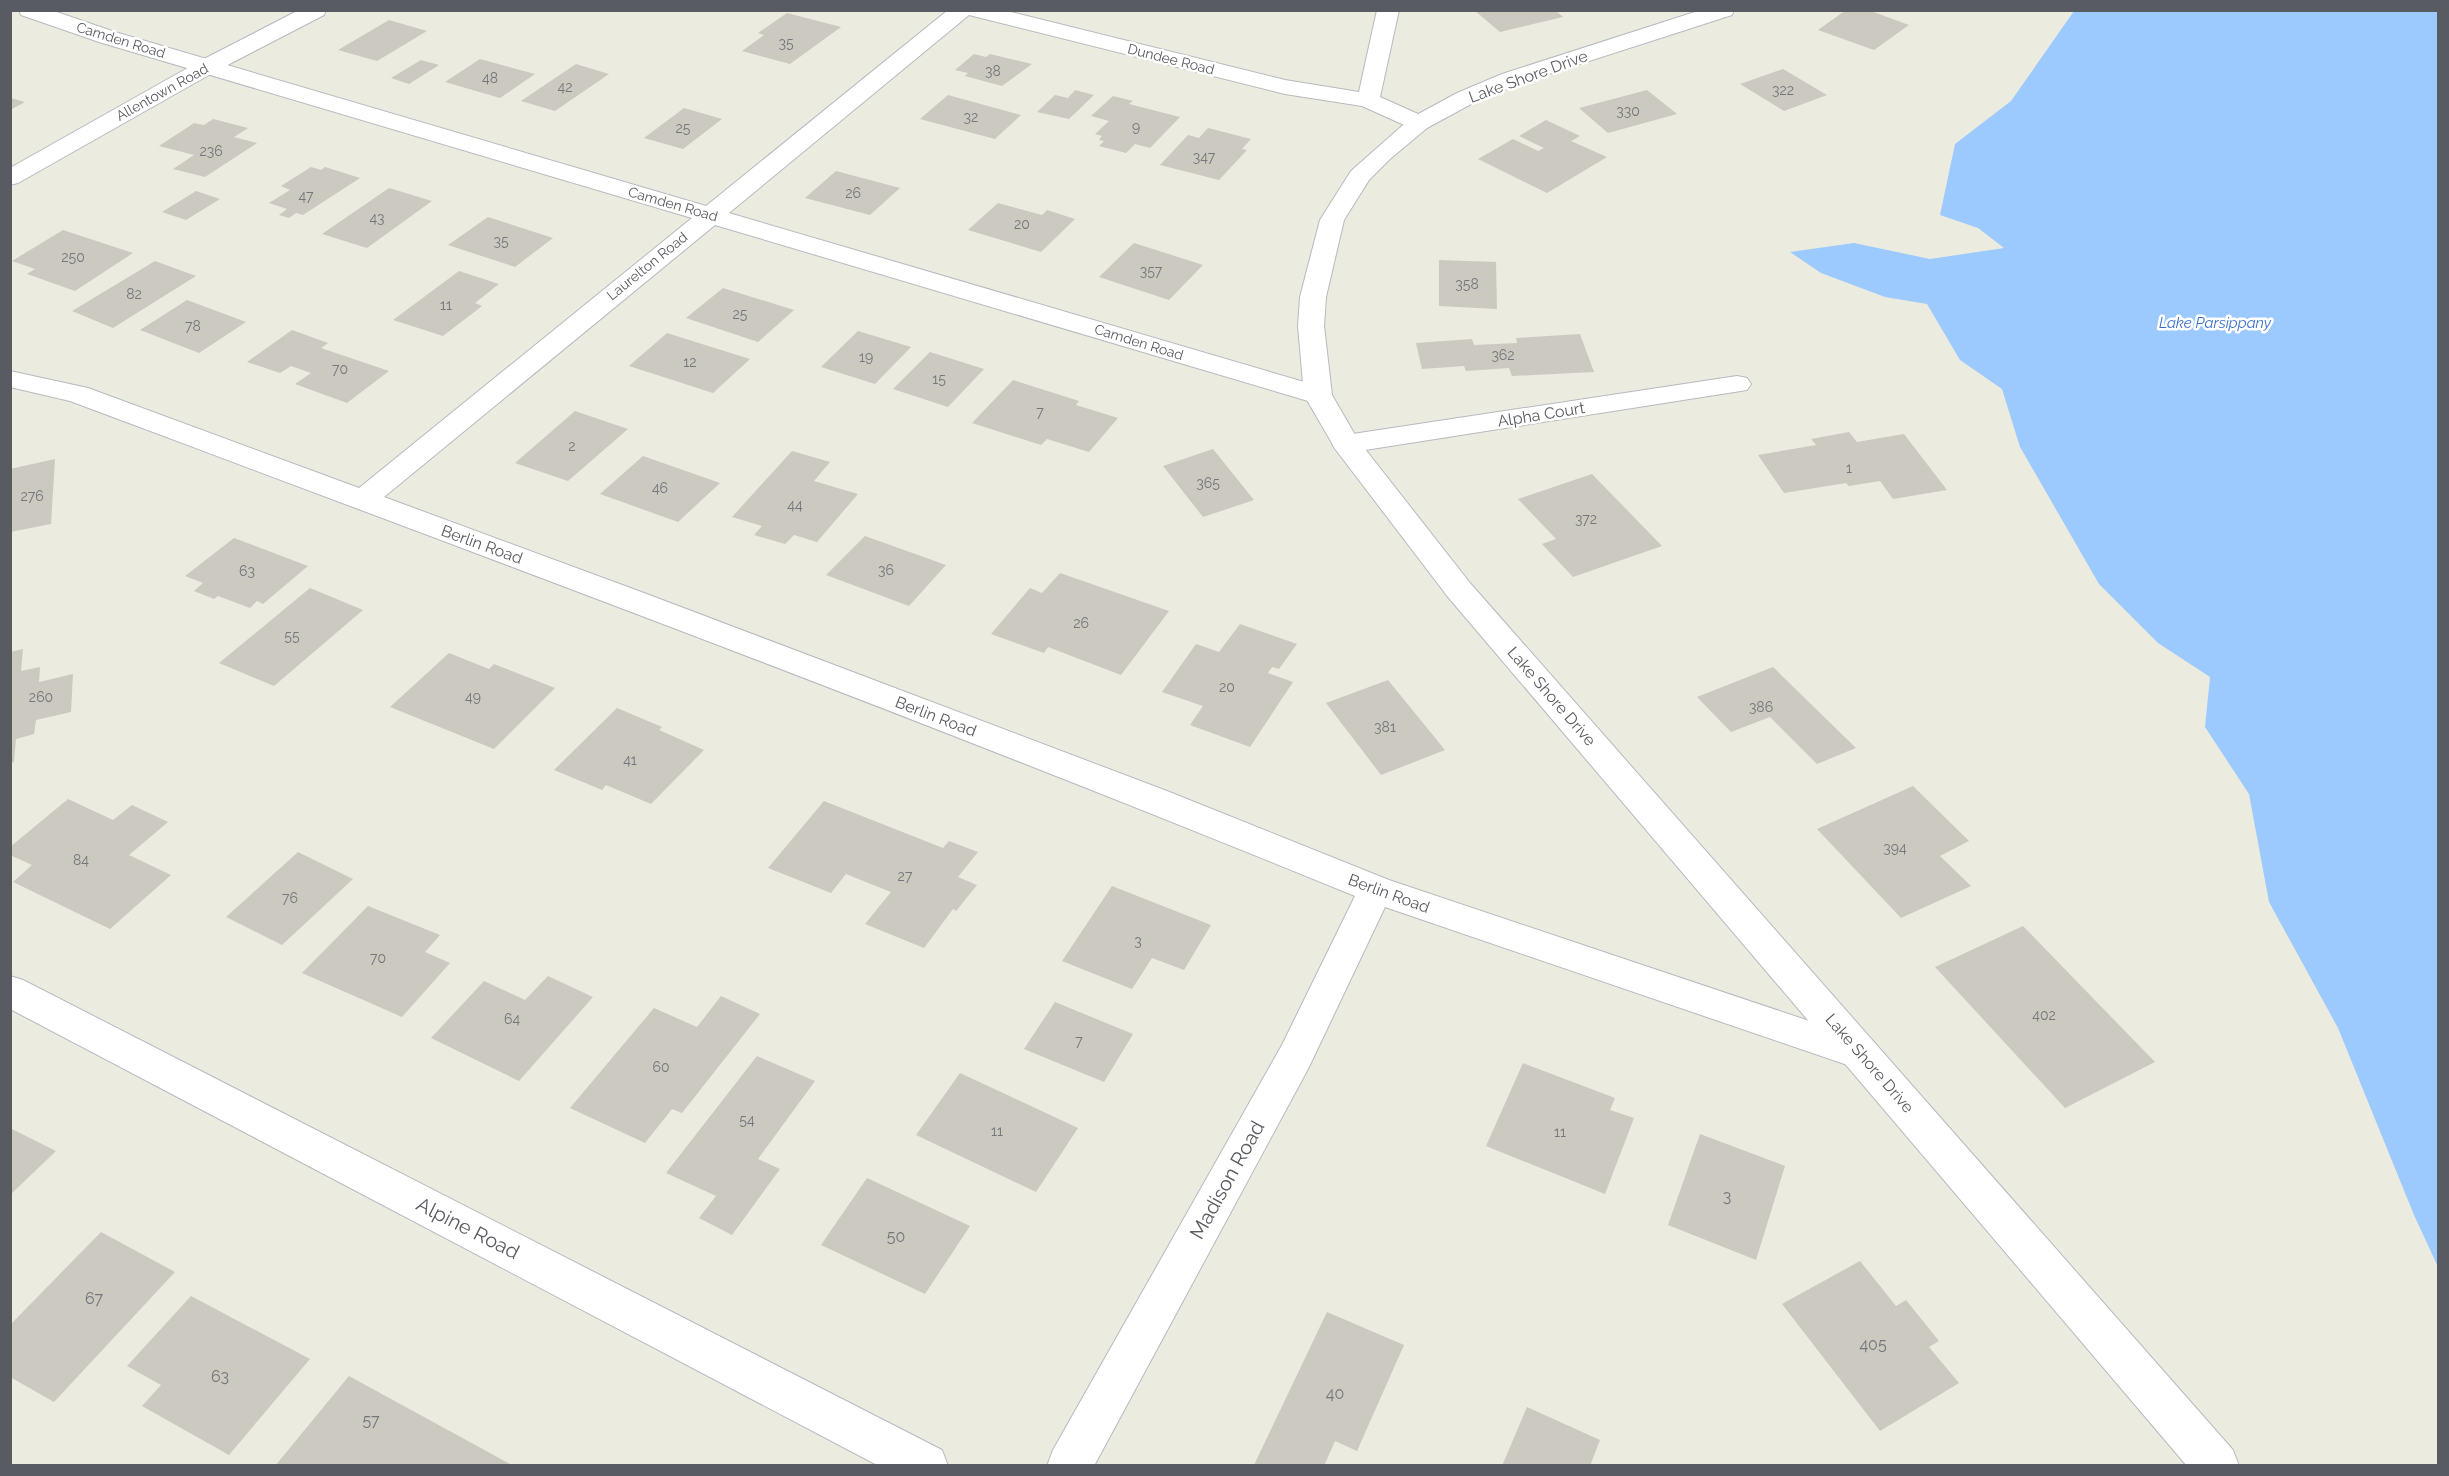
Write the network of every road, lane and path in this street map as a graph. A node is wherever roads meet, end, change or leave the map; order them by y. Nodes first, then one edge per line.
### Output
1 (29, 10) edge
2 (316, 10) edge
3 (962, 10) edge
4 (975, 10) edge
5 (1388, 10) edge
6 (1724, 10) edge
7 (208, 66) junction
8 (1368, 100) junction
9 (1419, 123) junction
10 (10, 178) edge
11 (710, 214) junction
12 (10, 379) edge
13 (1737, 384) dead end
14 (1318, 395) junction
15 (1346, 444) junction
16 (363, 500) junction
17 (1376, 890) junction
18 (10, 991) edge
19 (1862, 1054) junction
20 (926, 1466) edge
21 (1069, 1466) edge
22 (2217, 1466) edge

1 - 7 street, Camden Road
2 - 7 street, Allentown Road
3 - 11 street, Laurelton Road
4 - 8 street, Dundee Road
5 - 8 street
6 - 9 street, Lake Shore Drive
7 - 10 street, Allentown Road
7 - 11 street, Camden Road
8 - 9 street, Dundee Road
9 - 14 street, Lake Shore Drive
11 - 14 street, Camden Road
11 - 16 street, Laurelton Road
12 - 16 street, Berlin Road
13 - 15 street, Alpha Court
14 - 15 street, Lake Shore Drive
15 - 19 street, Lake Shore Drive
16 - 17 street, Berlin Road
17 - 19 street, Berlin Road
17 - 21 street, Madison Road
18 - 20 street, Alpine Road
19 - 22 street, Lake Shore Drive

